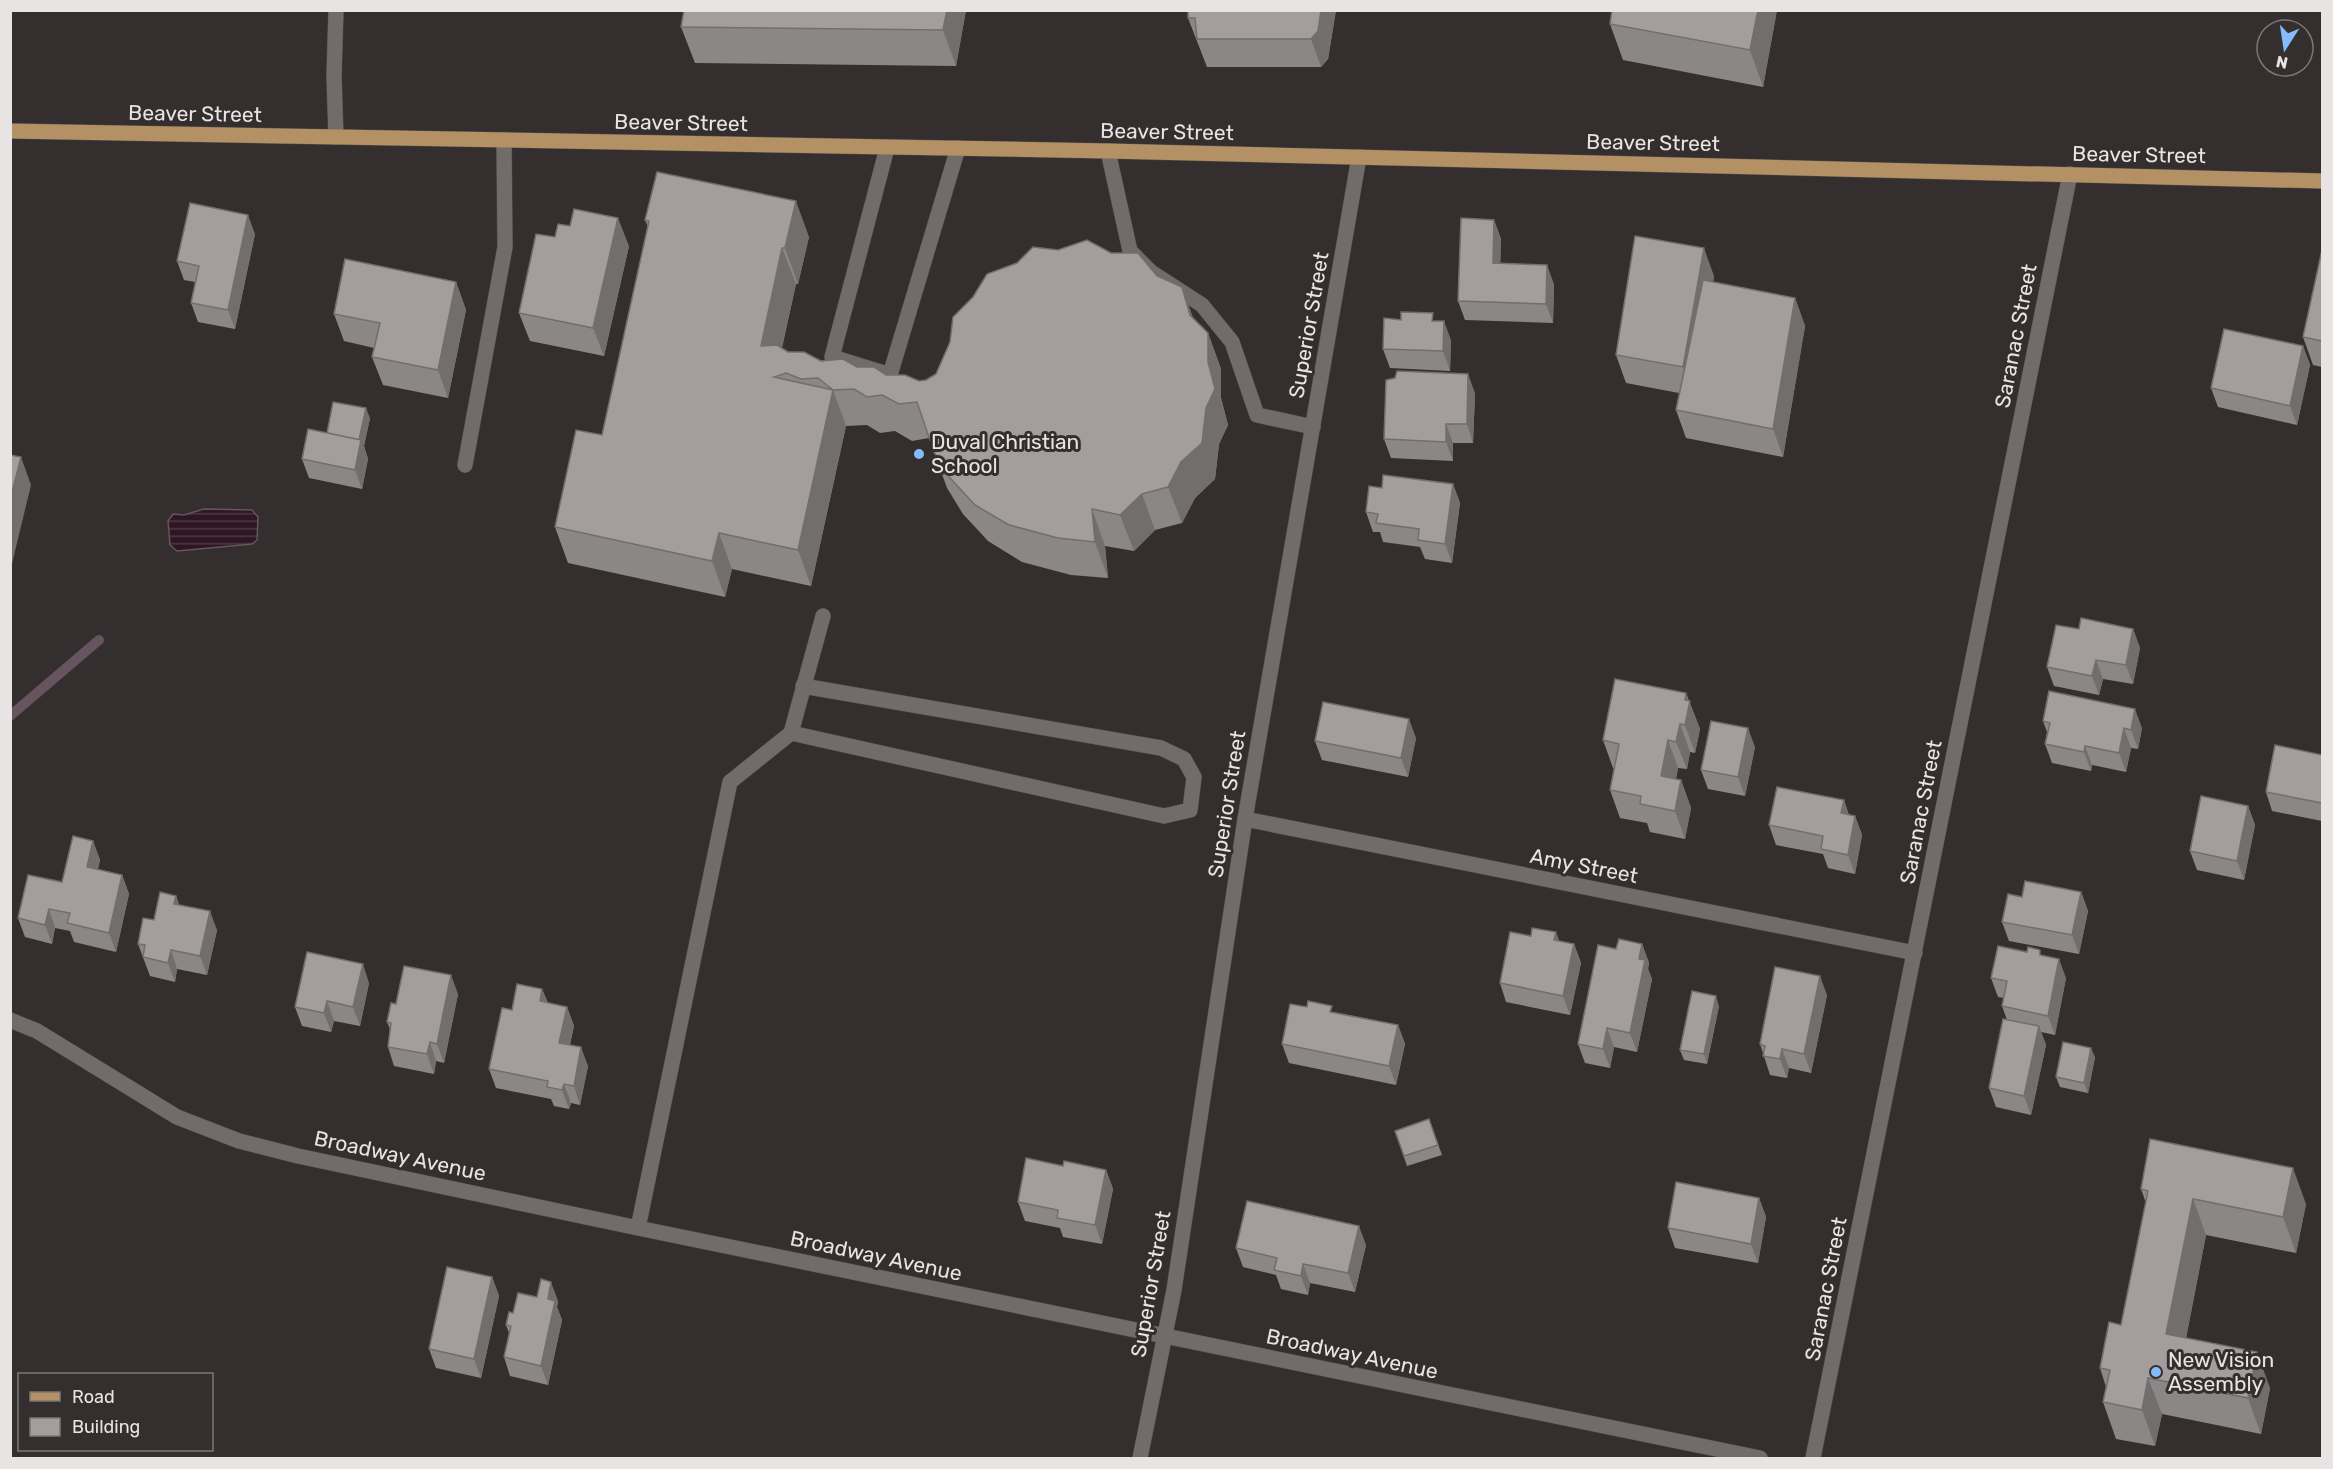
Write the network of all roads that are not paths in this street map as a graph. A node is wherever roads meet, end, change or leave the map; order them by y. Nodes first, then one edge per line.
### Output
1 (336, 10) edge
2 (10, 132) edge
3 (336, 137) junction
4 (504, 140) junction
5 (887, 148) junction
6 (958, 148) junction
7 (1108, 152) junction
8 (1359, 157) junction
9 (2070, 174) junction
10 (2322, 181) edge
11 (1313, 427) junction
12 (465, 465) dead end
13 (823, 616) dead end
14 (803, 686) junction
15 (791, 734) junction
16 (1245, 819) junction
17 (1915, 953) junction
18 (10, 1020) edge
19 (638, 1228) junction
20 (1164, 1337) junction
21 (1140, 1458) edge
22 (1760, 1458) edge
23 (1813, 1458) edge

1 - 3 street
2 - 3 main road, Beaver Street
3 - 4 main road, Beaver Street
4 - 5 main road, Beaver Street
4 - 12 street
5 - 6 main road, Beaver Street
5 - 6 street
6 - 7 main road, Beaver Street
7 - 8 main road, Beaver Street
7 - 11 street
8 - 9 main road, Beaver Street
8 - 11 street, Superior Street
9 - 10 main road, Beaver Street
9 - 17 street, Saranac Street
11 - 16 street, Superior Street
13 - 14 street
14 - 15 street
14 - 15 street
15 - 19 street
16 - 17 street, Amy Street
16 - 20 street, Superior Street
17 - 23 street, Saranac Street
18 - 19 street, Broadway Avenue
19 - 20 street, Broadway Avenue
20 - 21 street, Superior Street
20 - 22 street, Broadway Avenue

